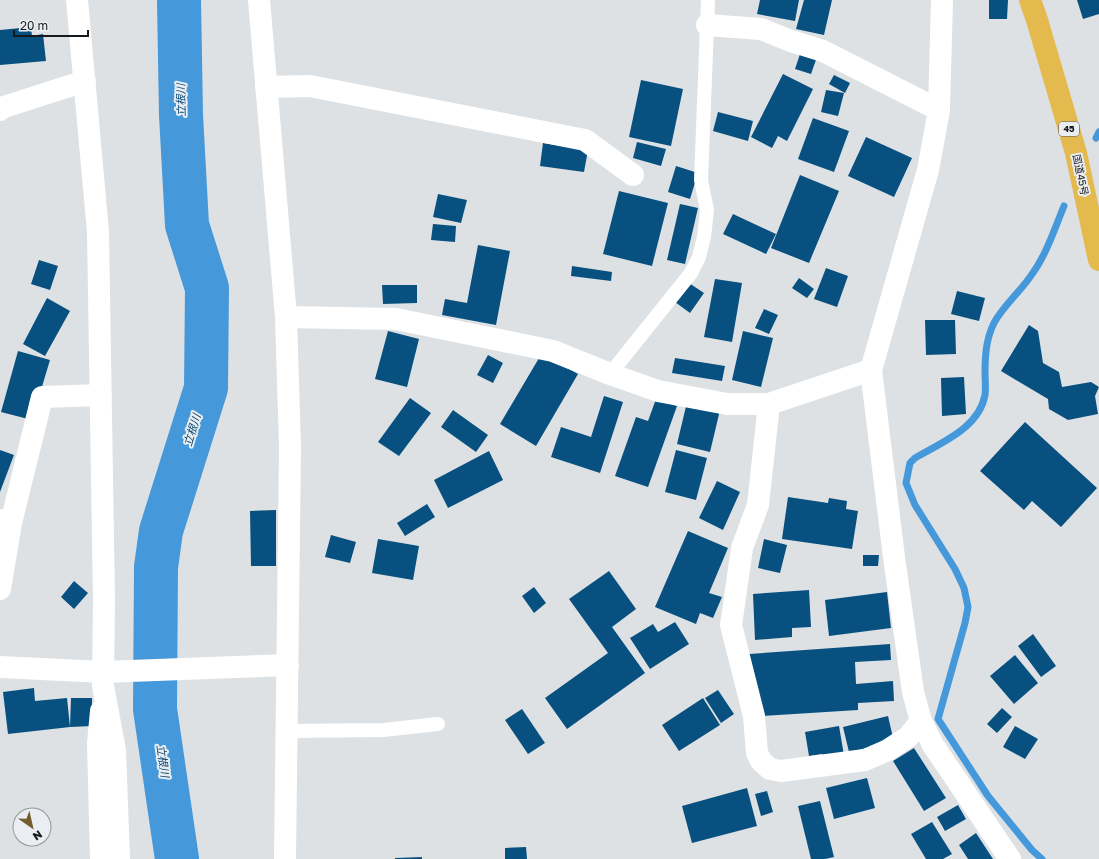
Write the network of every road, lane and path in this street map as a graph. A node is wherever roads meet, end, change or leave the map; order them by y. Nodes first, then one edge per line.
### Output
1 (77, 0) edge
2 (259, 0) edge
3 (708, 0) edge
4 (942, 0) edge
5 (1030, 0) edge
6 (707, 25) junction
7 (85, 81) junction
8 (266, 87) junction
9 (0, 110) edge
10 (938, 110) junction
11 (633, 175) dead end
12 (1099, 260) edge
13 (286, 317) junction
14 (871, 370) junction
15 (610, 374) junction
16 (101, 395) junction
17 (769, 404) junction
18 (6, 522) edge
19 (0, 589) edge
20 (288, 665) junction
21 (0, 667) edge
22 (106, 677) junction
23 (921, 721) junction
24 (438, 724) dead end
25 (287, 731) junction
26 (101, 859) edge
27 (119, 859) edge
28 (285, 859) edge
29 (1010, 859) edge

1 - 7 street
2 - 8 street
3 - 6 lane
4 - 10 street
5 - 12 highway, 国道45号 / 45
6 - 10 street
6 - 15 lane
7 - 9 street
7 - 16 street
8 - 11 street
8 - 13 street
10 - 14 street
13 - 15 street
13 - 20 street
14 - 17 street
14 - 23 street
15 - 17 street
16 - 18 street
16 - 22 street
17 - 23 street
18 - 19 street
20 - 22 street
20 - 25 street
21 - 22 street
22 - 26 street
22 - 27 street
23 - 29 street
24 - 25 lane
25 - 28 street

